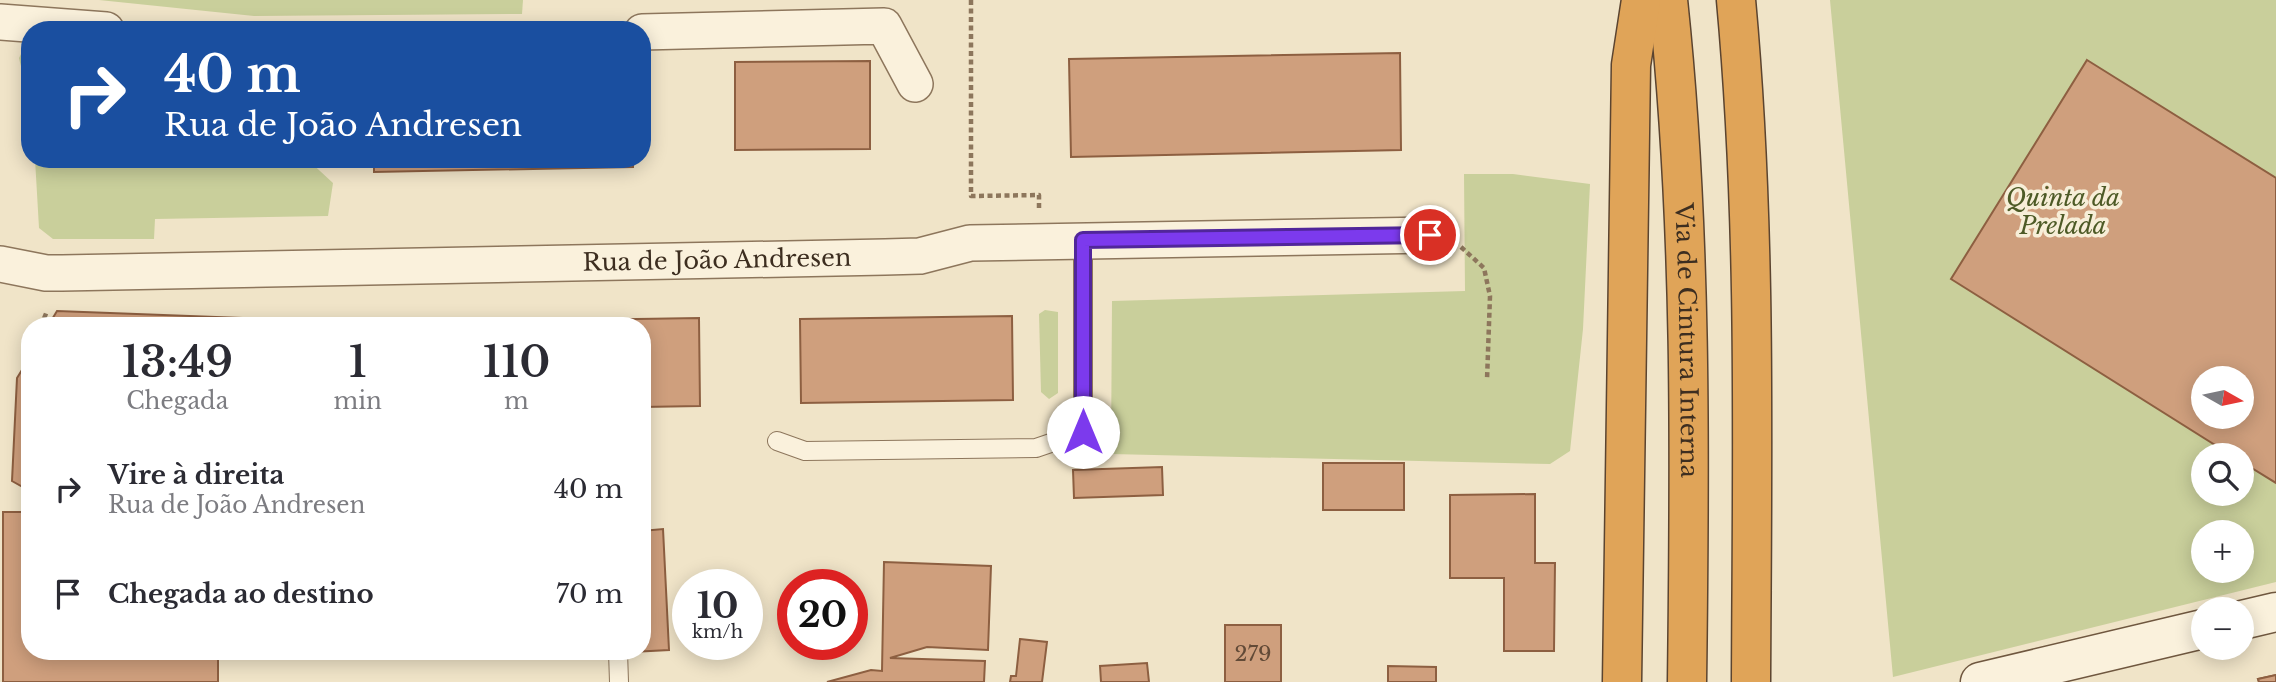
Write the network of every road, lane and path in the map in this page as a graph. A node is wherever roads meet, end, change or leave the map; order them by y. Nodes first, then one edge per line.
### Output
1 (971, 0) edge
2 (1641, 0) edge
3 (1668, 0) edge
4 (1736, 0) edge
5 (0, 22) edge
6 (21, 24) edge
7 (651, 32) edge
8 (915, 84) dead end
9 (1430, 235) joint
10 (1083, 240) junction
11 (1038, 241) junction
12 (0, 264) edge
13 (47, 311) dead end
14 (45, 317) edge
15 (1487, 380) dead end
16 (777, 440) dead end
17 (2276, 612) edge
18 (2254, 617) edge
19 (2191, 632) edge
20 (618, 660) edge
21 (1751, 676) edge
22 (619, 682) edge
23 (1622, 682) edge
24 (1687, 682) edge
25 (1980, 682) edge

1 - 11 path
2 - 23 highway
3 - 24 highway, Via de Cintura Interna
4 - 21 highway
5 - 6 street
7 - 8 street
9 - 10 street, Rua de João Andresen
9 - 15 path
10 - 11 street, Rua de João Andresen
10 - 16 lane
11 - 12 street, Rua de João Andresen
13 - 14 path
17 - 18 main road
19 - 25 main road
20 - 22 lane

